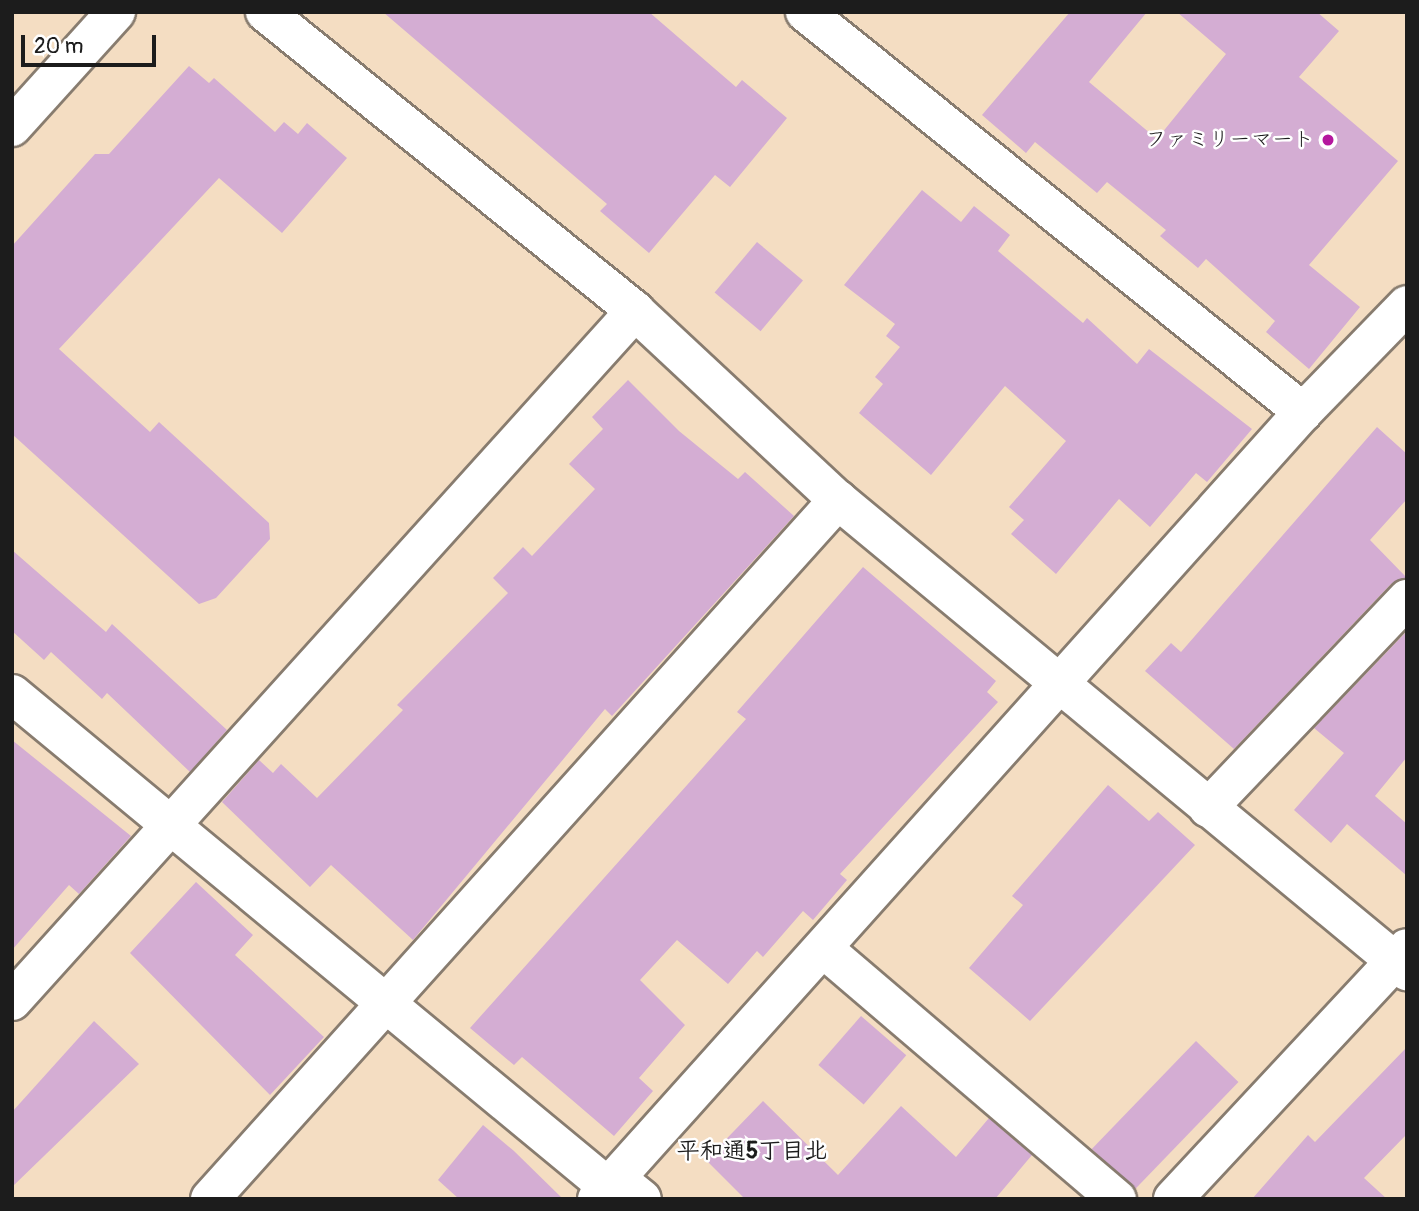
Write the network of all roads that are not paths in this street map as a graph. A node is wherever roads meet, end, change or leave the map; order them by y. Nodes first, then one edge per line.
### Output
1 (116, 12) edge
2 (265, 12) edge
3 (805, 12) edge
4 (12, 127) edge
5 (1407, 305) edge
6 (635, 311) junction
7 (1303, 412) junction
8 (838, 500) junction
9 (1407, 599) edge
10 (1062, 687) junction
11 (12, 694) edge
12 (1209, 808) junction
13 (169, 824) junction
14 (825, 950) junction
15 (1403, 960) edge
16 (12, 1001) edge
17 (386, 1006) junction
18 (616, 1191) edge
19 (210, 1199) edge
20 (1117, 1199) edge
21 (1173, 1199) edge

1 - 4 street
2 - 6 street
3 - 7 street
5 - 7 street
6 - 8 street
6 - 13 street
7 - 10 street
8 - 10 street
8 - 17 street
9 - 12 street
10 - 12 street
10 - 14 street
11 - 13 street
12 - 15 street
13 - 16 street
13 - 17 street
14 - 18 street
14 - 20 street
15 - 21 street
17 - 18 street
17 - 19 street

